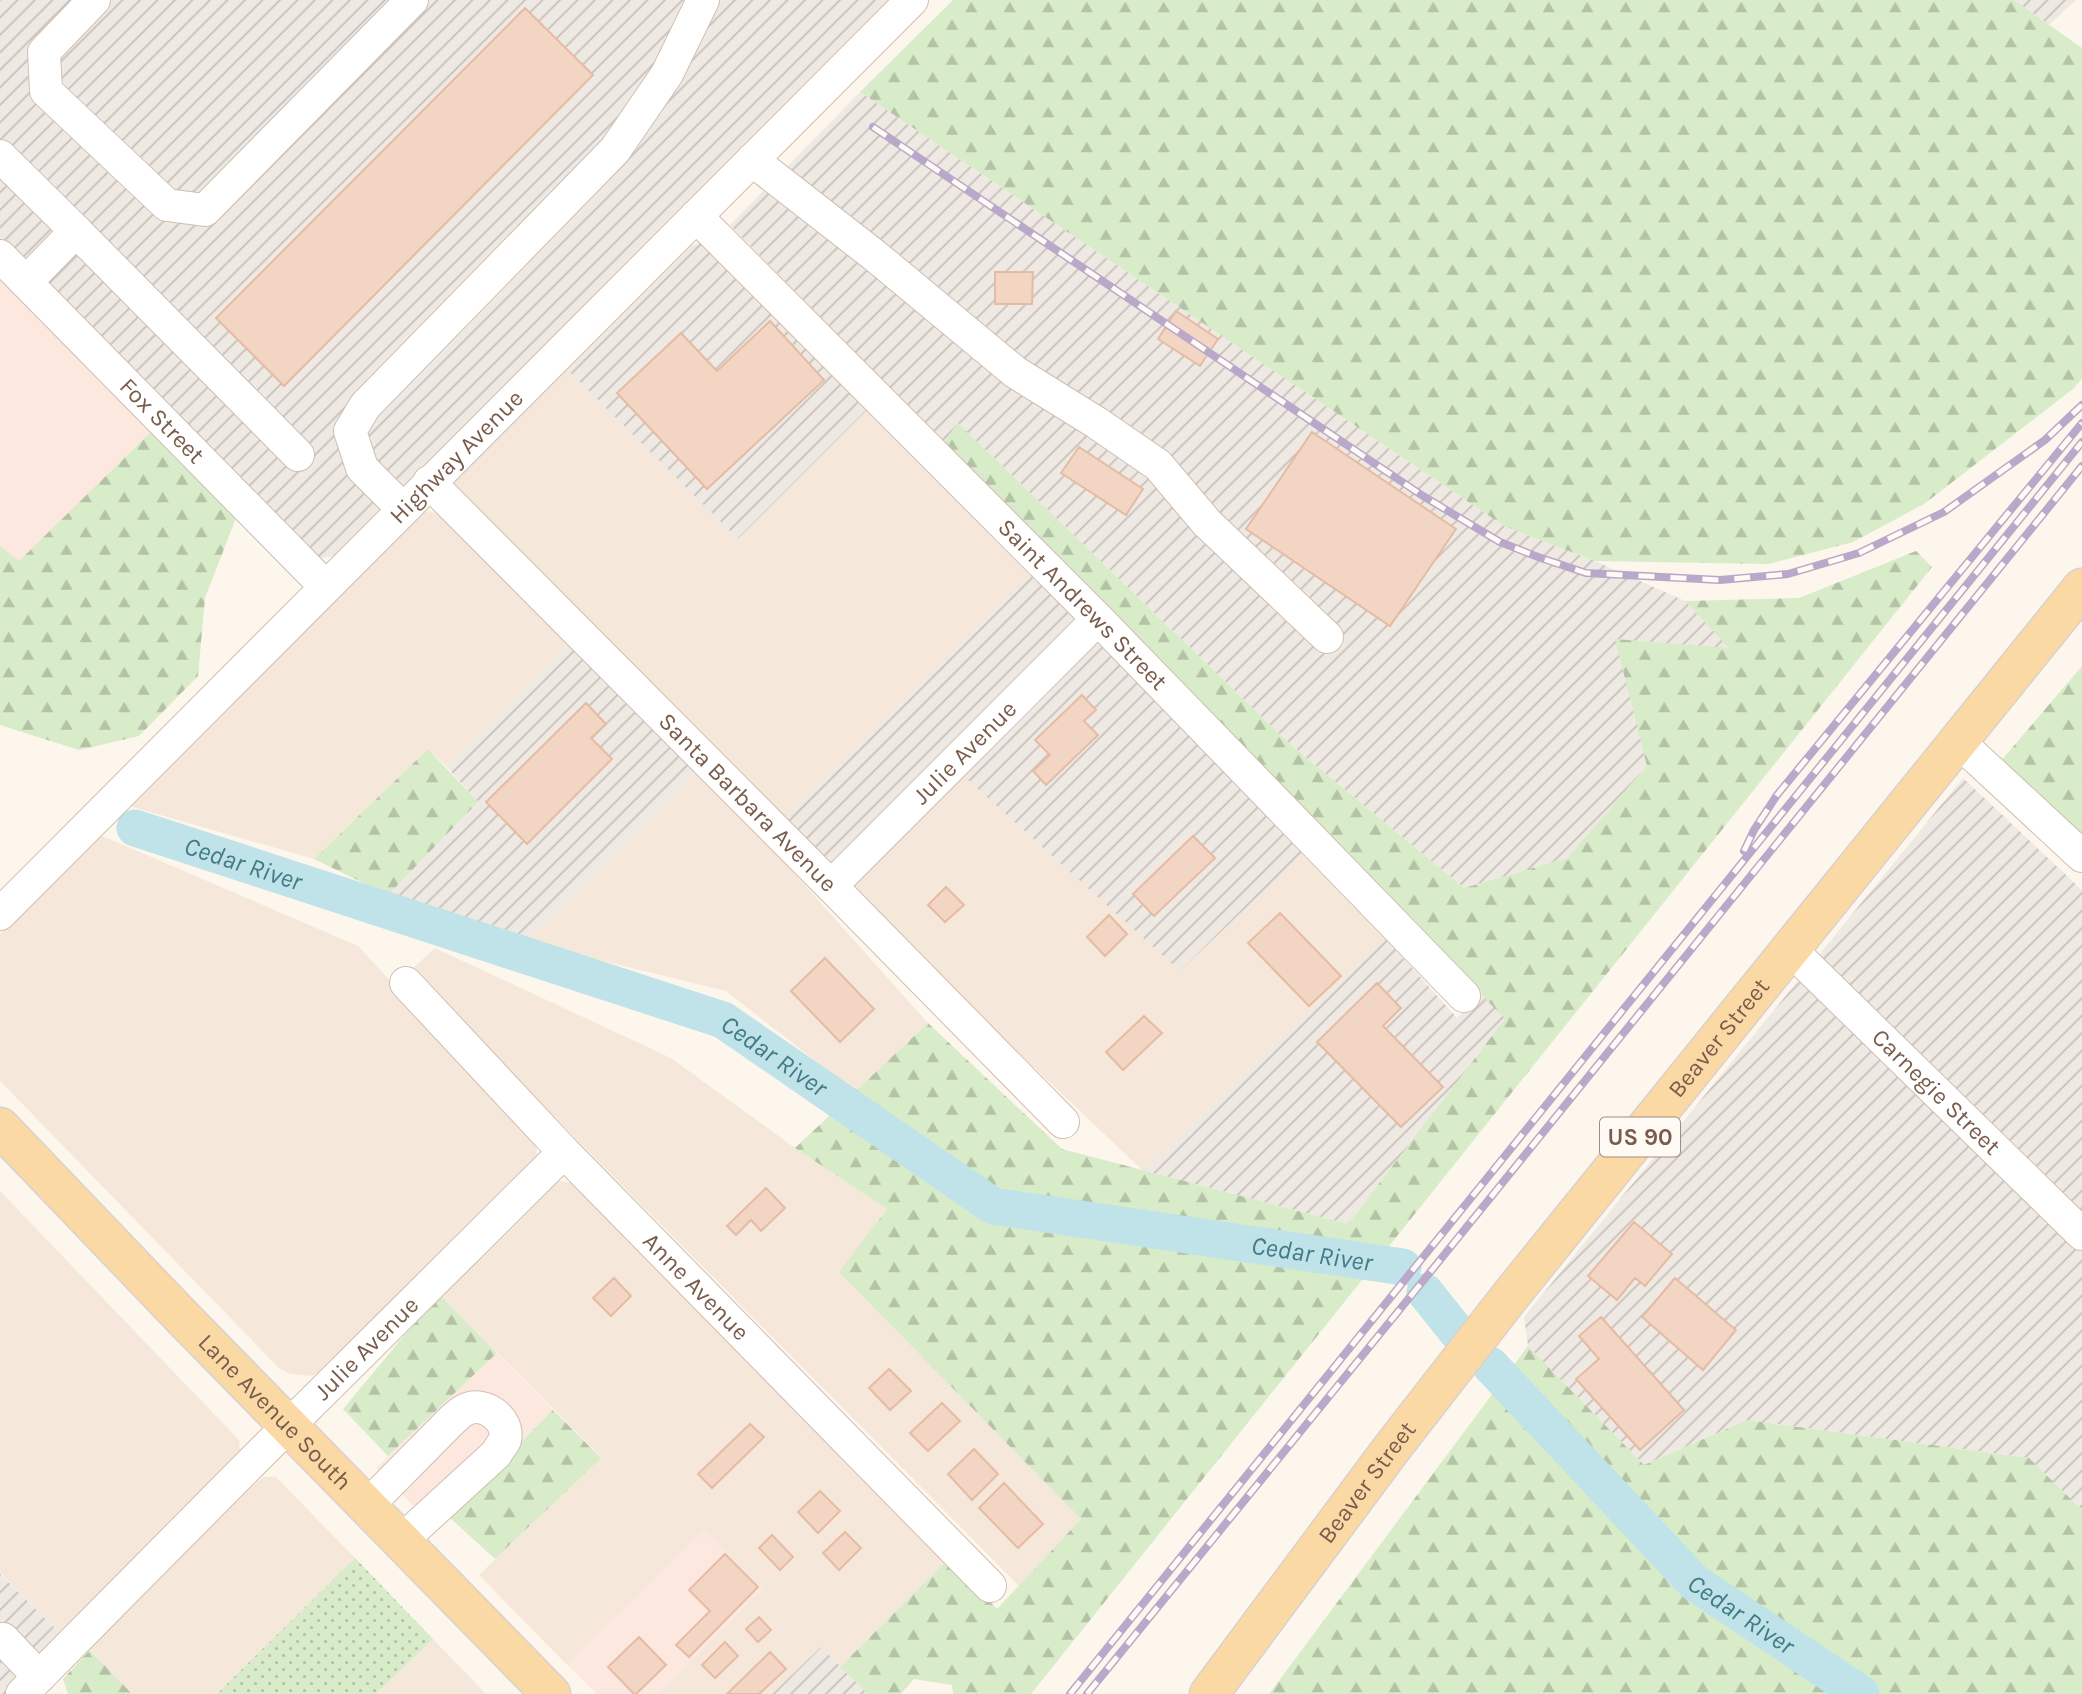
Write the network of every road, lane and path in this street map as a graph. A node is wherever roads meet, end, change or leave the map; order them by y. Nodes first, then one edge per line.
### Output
1 (94, 0) edge
2 (412, 0) edge
3 (703, 0) edge
4 (912, 0) edge
5 (0, 156) edge
6 (752, 160) junction
7 (696, 216) junction
8 (76, 231) junction
9 (0, 256) edge
10 (26, 282) junction
11 (298, 455) dead end
12 (429, 482) junction
13 (402, 509) junction
14 (325, 586) junction
15 (2082, 588) edge
16 (1098, 619) junction
17 (1327, 637) dead end
18 (1959, 742) junction
19 (2082, 856) edge
20 (831, 886) junction
21 (0, 914) edge
22 (1791, 950) junction
23 (407, 983) dead end
24 (1464, 996) dead end
25 (1063, 1122) dead end
26 (0, 1127) edge
27 (564, 1152) junction
28 (2082, 1234) edge
29 (289, 1426) junction
30 (367, 1506) junction
31 (401, 1541) junction
32 (990, 1586) dead end
33 (0, 1642) edge
34 (31, 1686) edge
35 (551, 1694) edge
36 (1209, 1694) edge

1 - 2 street
3 - 13 street
4 - 6 street, Highway Avenue
5 - 8 street
6 - 7 street, Highway Avenue
6 - 17 street
7 - 12 street, Highway Avenue
7 - 16 street, Saint Andrews Street
8 - 10 street
8 - 11 street
9 - 10 street, Fox Street
10 - 14 street, Fox Street
12 - 13 street, Highway Avenue
12 - 20 street, Santa Barbara Avenue
13 - 14 street, Highway Avenue
14 - 21 street, Highway Avenue
15 - 18 main road, Beaver Street / US 90
16 - 20 street, Julie Avenue
16 - 24 street, Saint Andrews Street
18 - 19 street
18 - 22 main road, Beaver Street / US 90
20 - 25 street, Santa Barbara Avenue
22 - 28 street, Carnegie Street
22 - 36 main road, Beaver Street / US 90
23 - 27 street, Anne Avenue
26 - 29 main road, Lane Avenue South
27 - 29 street, Julie Avenue
27 - 32 street, Anne Avenue
29 - 30 main road, Lane Avenue South
29 - 34 street, Julie Avenue
30 - 31 main road, Lane Avenue South
30 - 31 street
31 - 35 main road, Lane Avenue South
33 - 34 street

